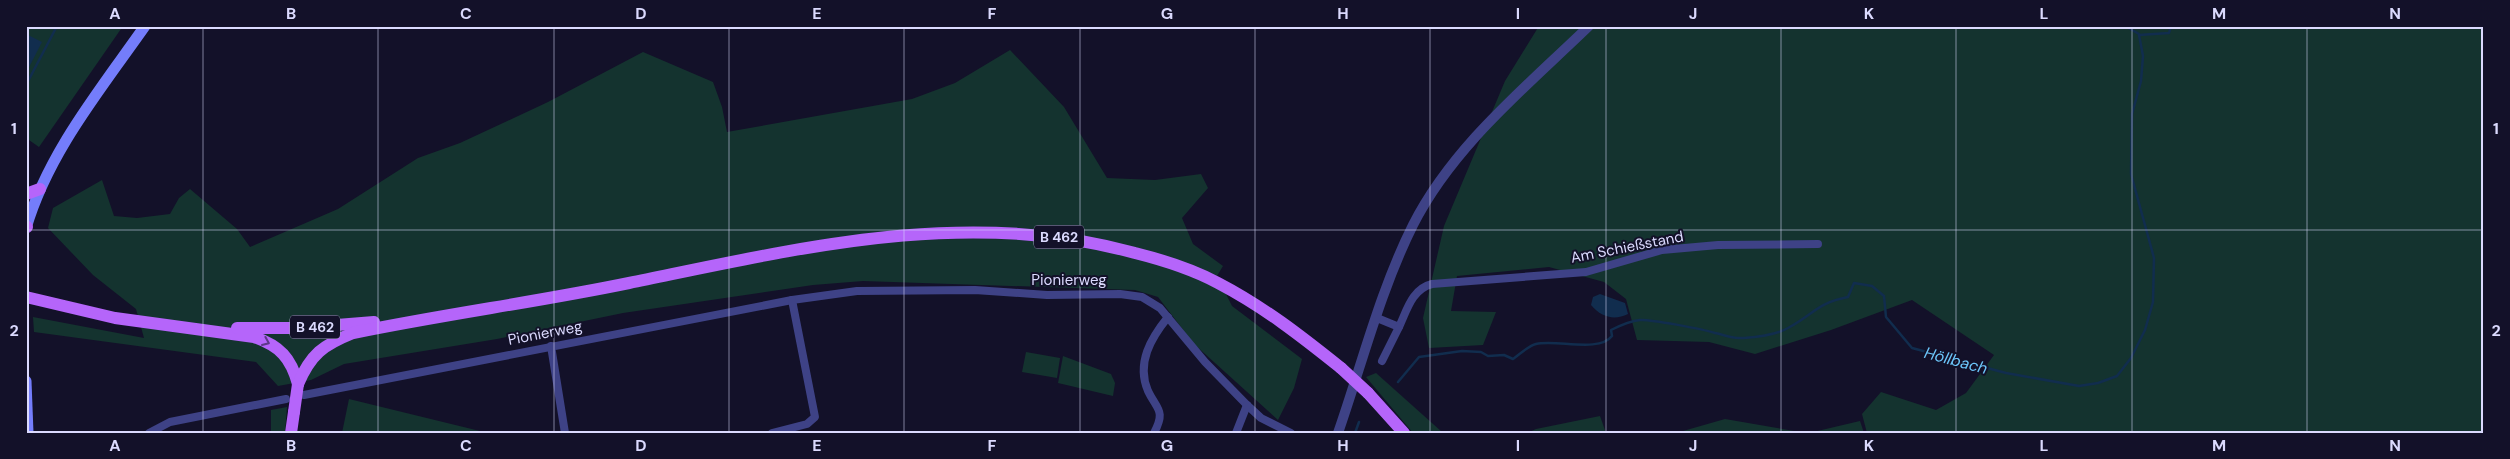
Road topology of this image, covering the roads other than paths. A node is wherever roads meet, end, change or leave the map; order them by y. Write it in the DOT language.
graph roads {
  1 [pos="145,26"];
  2 [pos="1589,26"];
  3 [pos="40,189"];
  4 [pos="26,194"];
  5 [pos="26,227"];
  6 [pos="1818,244"];
  7 [pos="32,299"];
  8 [pos="792,300"];
  9 [pos="1168,317"];
  10 [pos="428,318"];
  11 [pos="1377,318"];
  12 [pos="1399,327"];
  13 [pos="202,329"];
  14 [pos="551,346"];
  15 [pos="1382,361"];
  16 [pos="26,381"];
  17 [pos="301,390"];
  18 [pos="286,399"];
  19 [pos="1247,405"];
  20 [pos="28,433"];
  21 [pos="149,433"];
  22 [pos="291,433"];
  23 [pos="565,433"];
  24 [pos="772,433"];
  25 [pos="1154,433"];
  26 [pos="1236,433"];
  27 [pos="1291,433"];
  28 [pos="1338,433"];
  29 [pos="1404,433"];
  1 -- 3 [label="main road"];
  2 -- 11 [label="street"];
  3 -- 4 [label="main road"];
  3 -- 5 [label="main road"];
  6 -- 12 [label="street, Am Schießstand"];
  7 -- 13 [label="main road, B 462"];
  8 -- 9 [label="street, Pionierweg"];
  8 -- 14 [label="street, Pionierweg"];
  8 -- 24 [label="street"];
  9 -- 19 [label="street, Pionierweg"];
  9 -- 25 [label="street"];
  10 -- 13 [label="main road, B 462"];
  10 -- 17 [label="main road"];
  10 -- 29 [label="main road, B 462, bridge"];
  11 -- 12 [label="street"];
  11 -- 28 [label="street"];
  12 -- 15 [label="street, Am Schießstand"];
  13 -- 17 [label="main road, one-way"];
  14 -- 17 [label="street, Pionierweg"];
  14 -- 23 [label="street"];
  16 -- 20 [label="main road"];
  17 -- 22 [label="main road, bridge"];
  18 -- 21 [label="street"];
  19 -- 26 [label="street"];
  19 -- 27 [label="street, Pionierweg"];
}
